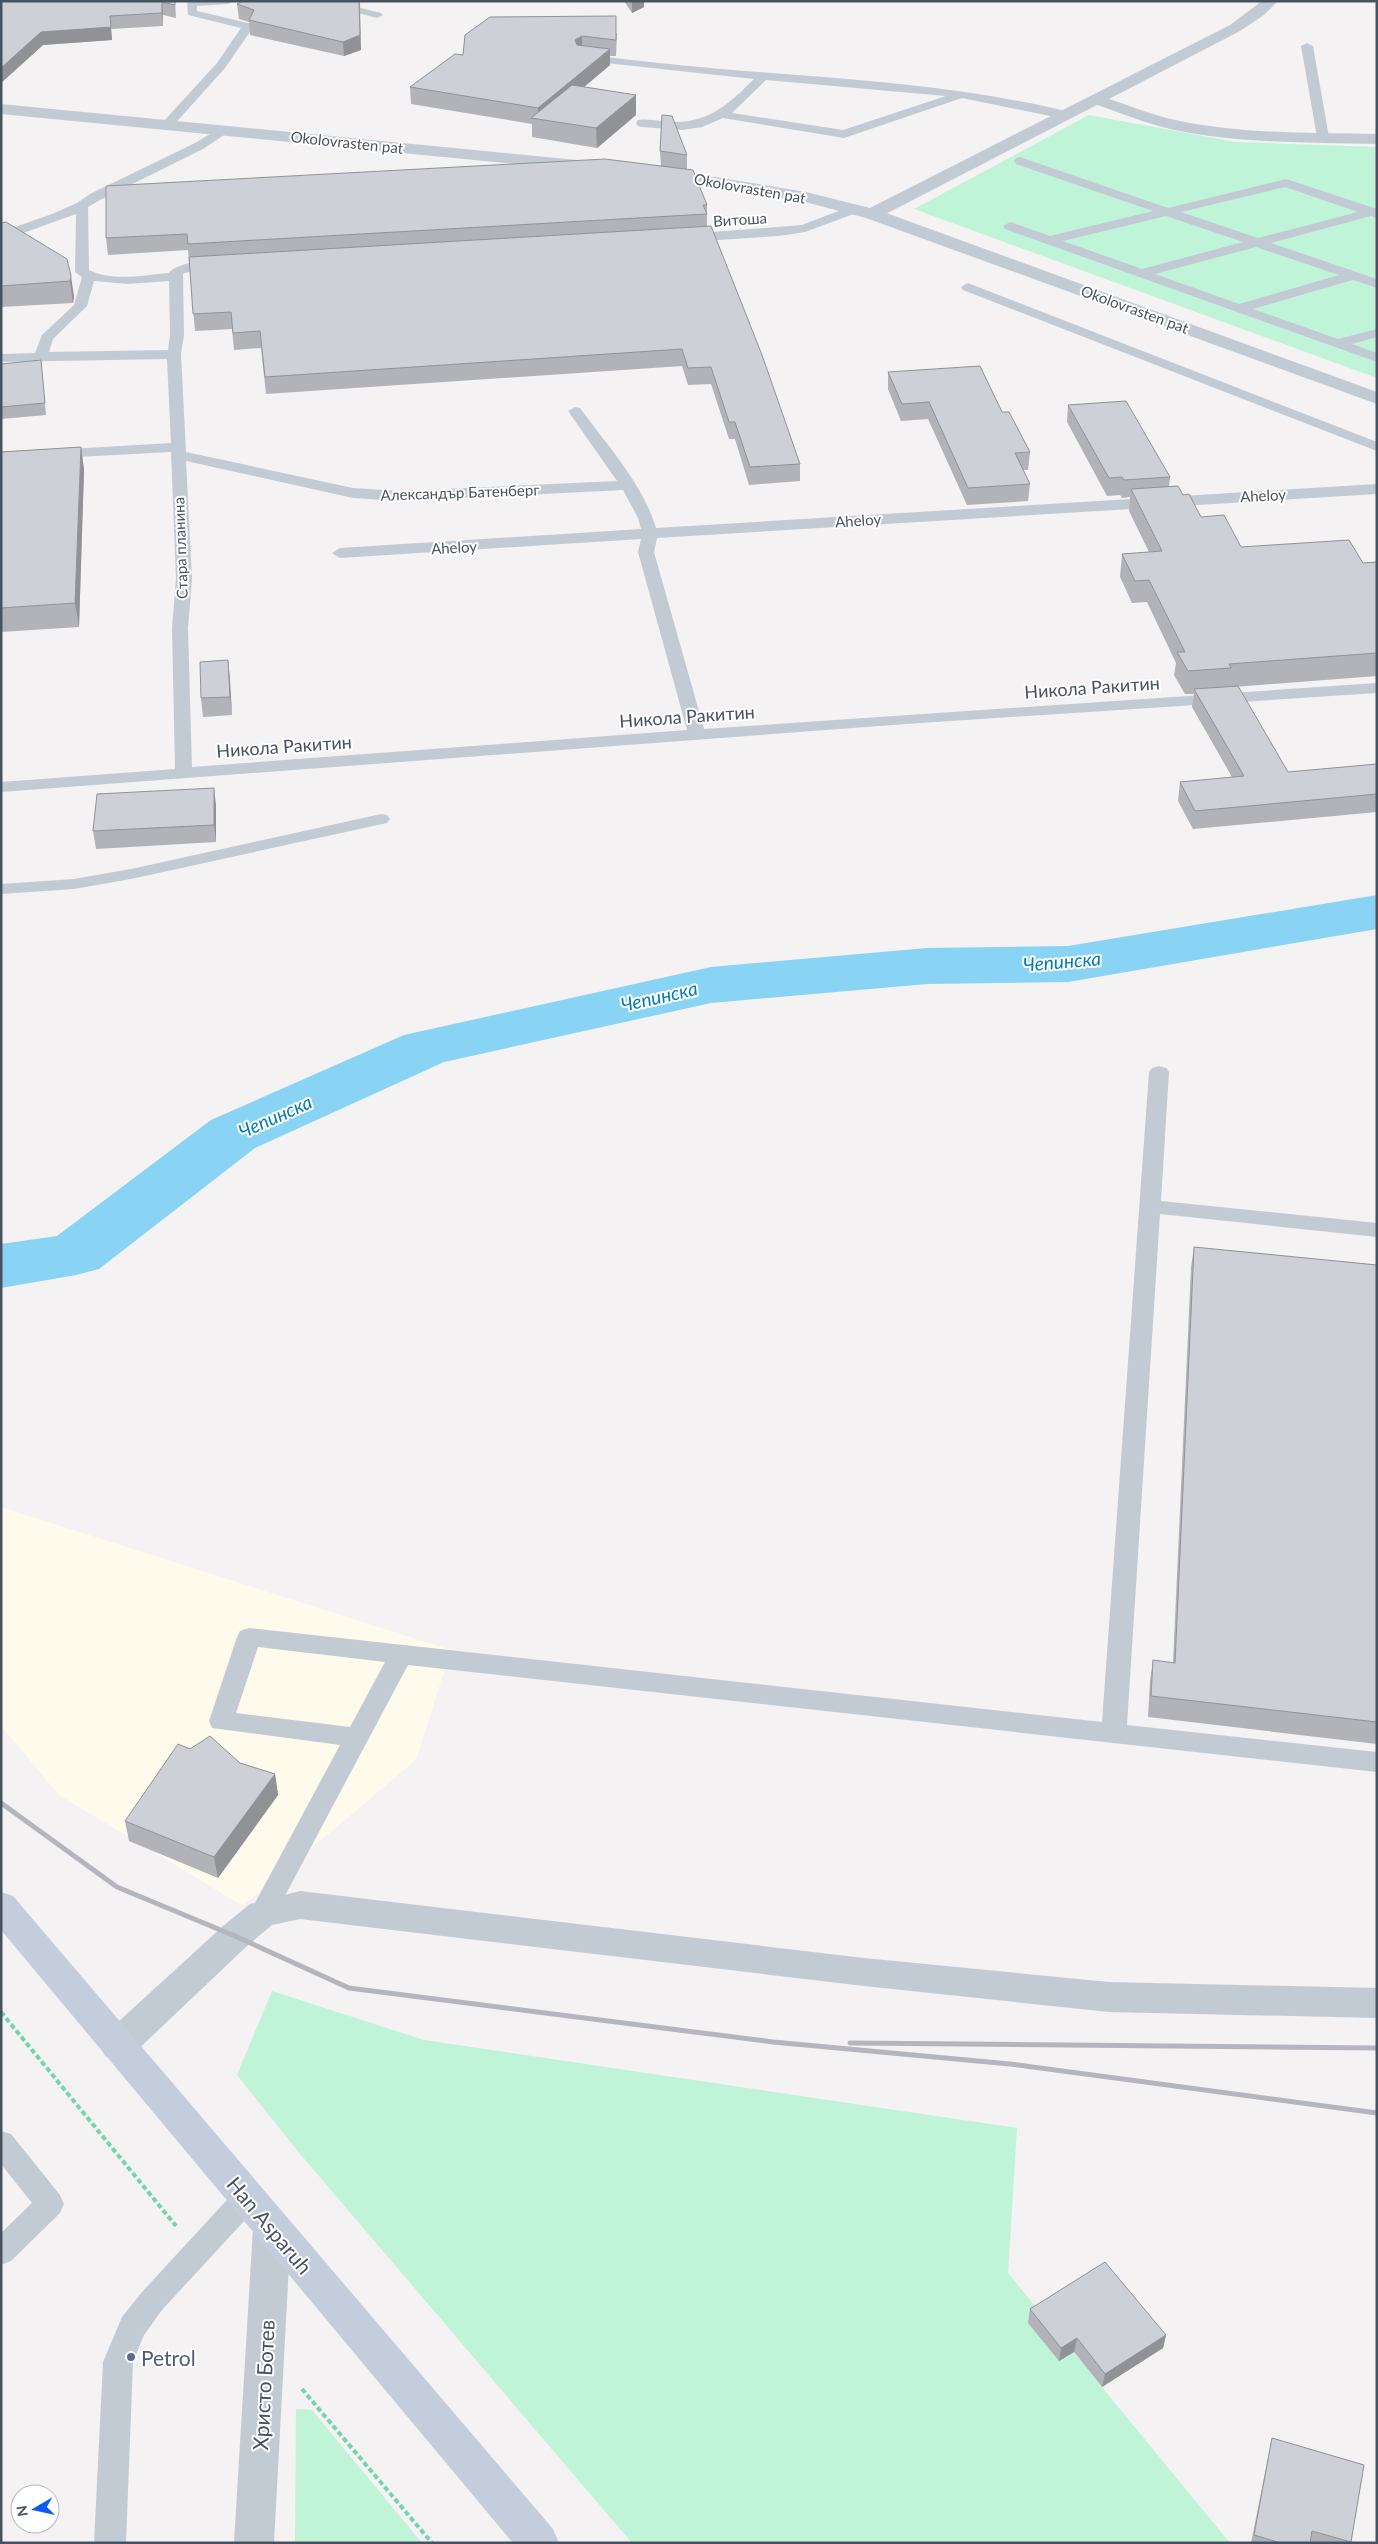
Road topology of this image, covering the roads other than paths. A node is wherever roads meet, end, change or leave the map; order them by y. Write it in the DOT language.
graph roads {
  1 [pos="228,1"];
  2 [pos="317,1"];
  3 [pos="1271,1"];
  4 [pos="378,15"];
  5 [pos="1307,46"];
  6 [pos="582,58"];
  7 [pos="764,75"];
  8 [pos="962,94"];
  9 [pos="1095,99"];
  10 [pos="1,109"];
  11 [pos="724,115"];
  12 [pos="1065,115"];
  13 [pos="642,123"];
  14 [pos="167,125"];
  15 [pos="223,130"];
  16 [pos="1323,137"];
  17 [pos="1377,139"];
  18 [pos="1020,161"];
  19 [pos="606,168"];
  20 [pos="646,172"];
  21 [pos="82,206"];
  22 [pos="854,209"];
  23 [pos="1164,211"];
  24 [pos="1375,213"];
  25 [pos="872,214"];
  26 [pos="1010,226"];
  27 [pos="1,236"];
  28 [pos="673,239"];
  29 [pos="1050,240"];
  30 [pos="1257,243"];
  31 [pos="234,263"];
  32 [pos="1142,273"];
  33 [pos="176,274"];
  34 [pos="1352,276"];
  35 [pos="89,277"];
  36 [pos="1377,284"];
  37 [pos="968,287"];
  38 [pos="1240,308"];
  39 [pos="1377,332"];
  40 [pos="1337,344"];
  41 [pos="174,354"];
  42 [pos="41,356"];
  43 [pos="1,358"];
  44 [pos="1377,358"];
  45 [pos="1377,398"];
  46 [pos="575,411"];
  47 [pos="1377,447"];
  48 [pos="177,451"];
  49 [pos="1,457"];
  50 [pos="626,485"];
  51 [pos="1377,489"];
  52 [pos="648,535"];
  53 [pos="340,553"];
  54 [pos="1377,688"];
  55 [pos="697,735"];
  56 [pos="184,773"];
  57 [pos="1,786"];
  58 [pos="381,819"];
  59 [pos="1,889"];
  60 [pos="1158,1072"];
  61 [pos="1149,1206"];
  62 [pos="1377,1230"];
  63 [pos="401,1655"];
  64 [pos="1114,1733"];
  65 [pos="357,1738"];
  66 [pos="1377,1762"];
  67 [pos="1,1906"];
  68 [pos="262,1914"];
  69 [pos="1377,2003"];
  70 [pos="118,2045"];
  71 [pos="1,2143"];
  72 [pos="247,2198"];
  73 [pos="272,2228"];
  74 [pos="1,2252"];
  75 [pos="110,2543"];
  76 [pos="254,2543"];
  77 [pos="539,2543"];
  1 -- 14 [label="lane"];
  2 -- 4 [label="lane"];
  3 -- 9 [label="street"];
  5 -- 16 [label="lane"];
  6 -- 7 [label="lane"];
  7 -- 8 [label="lane"];
  7 -- 11 [label="lane"];
  8 -- 11 [label="lane"];
  8 -- 12 [label="lane"];
  9 -- 12 [label="street"];
  9 -- 16 [label="street"];
  10 -- 14 [label="street, Okolovrasten pat"];
  11 -- 13 [label="lane"];
  12 -- 25 [label="street"];
  14 -- 15 [label="street, Okolovrasten pat"];
  15 -- 19 [label="street, Okolovrasten pat"];
  15 -- 21 [label="lane"];
  16 -- 17 [label="street"];
  18 -- 23 [label="lane"];
  20 -- 22 [label="street, Okolovrasten pat"];
  21 -- 27 [label="lane"];
  21 -- 35 [label="lane"];
  22 -- 25 [label="street, Okolovrasten pat"];
  22 -- 28 [label="lane, Витоша"];
  23 -- 24 [label="lane"];
  23 -- 29 [label="lane"];
  23 -- 30 [label="lane"];
  24 -- 30 [label="lane"];
  25 -- 45 [label="street, Okolovrasten pat"];
  26 -- 29 [label="lane"];
  29 -- 32 [label="lane"];
  30 -- 32 [label="lane"];
  30 -- 34 [label="lane"];
  31 -- 33 [label="lane"];
  32 -- 38 [label="lane"];
  33 -- 35 [label="lane"];
  33 -- 41 [label="lane, Стара планина"];
  34 -- 36 [label="lane"];
  34 -- 38 [label="lane"];
  35 -- 42 [label="lane"];
  37 -- 47 [label="lane"];
  38 -- 40 [label="lane"];
  39 -- 40 [label="lane"];
  40 -- 44 [label="lane"];
  41 -- 42 [label="lane"];
  41 -- 48 [label="lane, Стара планина"];
  42 -- 43 [label="lane"];
  46 -- 50 [label="lane"];
  48 -- 49 [label="lane, Александър Батенберг"];
  48 -- 50 [label="lane, Александър Батенберг"];
  48 -- 56 [label="lane, Стара планина"];
  50 -- 52 [label="lane"];
  51 -- 52 [label="lane, Aheloy"];
  52 -- 53 [label="lane, Aheloy"];
  52 -- 55 [label="lane"];
  54 -- 55 [label="lane, Никола Ракитин"];
  55 -- 56 [label="lane, Никола Ракитин"];
  56 -- 57 [label="lane, Никола Ракитин"];
  58 -- 59 [label="lane"];
  60 -- 61 [label="lane"];
  61 -- 62 [label="lane"];
  61 -- 64 [label="lane"];
  63 -- 64 [label="lane"];
  63 -- 65 [label="lane"];
  63 -- 65 [label="lane"];
  64 -- 66 [label="lane"];
  65 -- 68 [label="lane"];
  67 -- 70 [label="main road, Han Asparuh"];
  68 -- 69 [label="street"];
  68 -- 70 [label="street"];
  70 -- 72 [label="main road, Han Asparuh"];
  71 -- 74 [label="lane"];
  72 -- 73 [label="main road, Han Asparuh"];
  72 -- 75 [label="lane"];
  73 -- 76 [label="street, Христо Ботев"];
  73 -- 77 [label="main road, Han Asparuh"];
}
